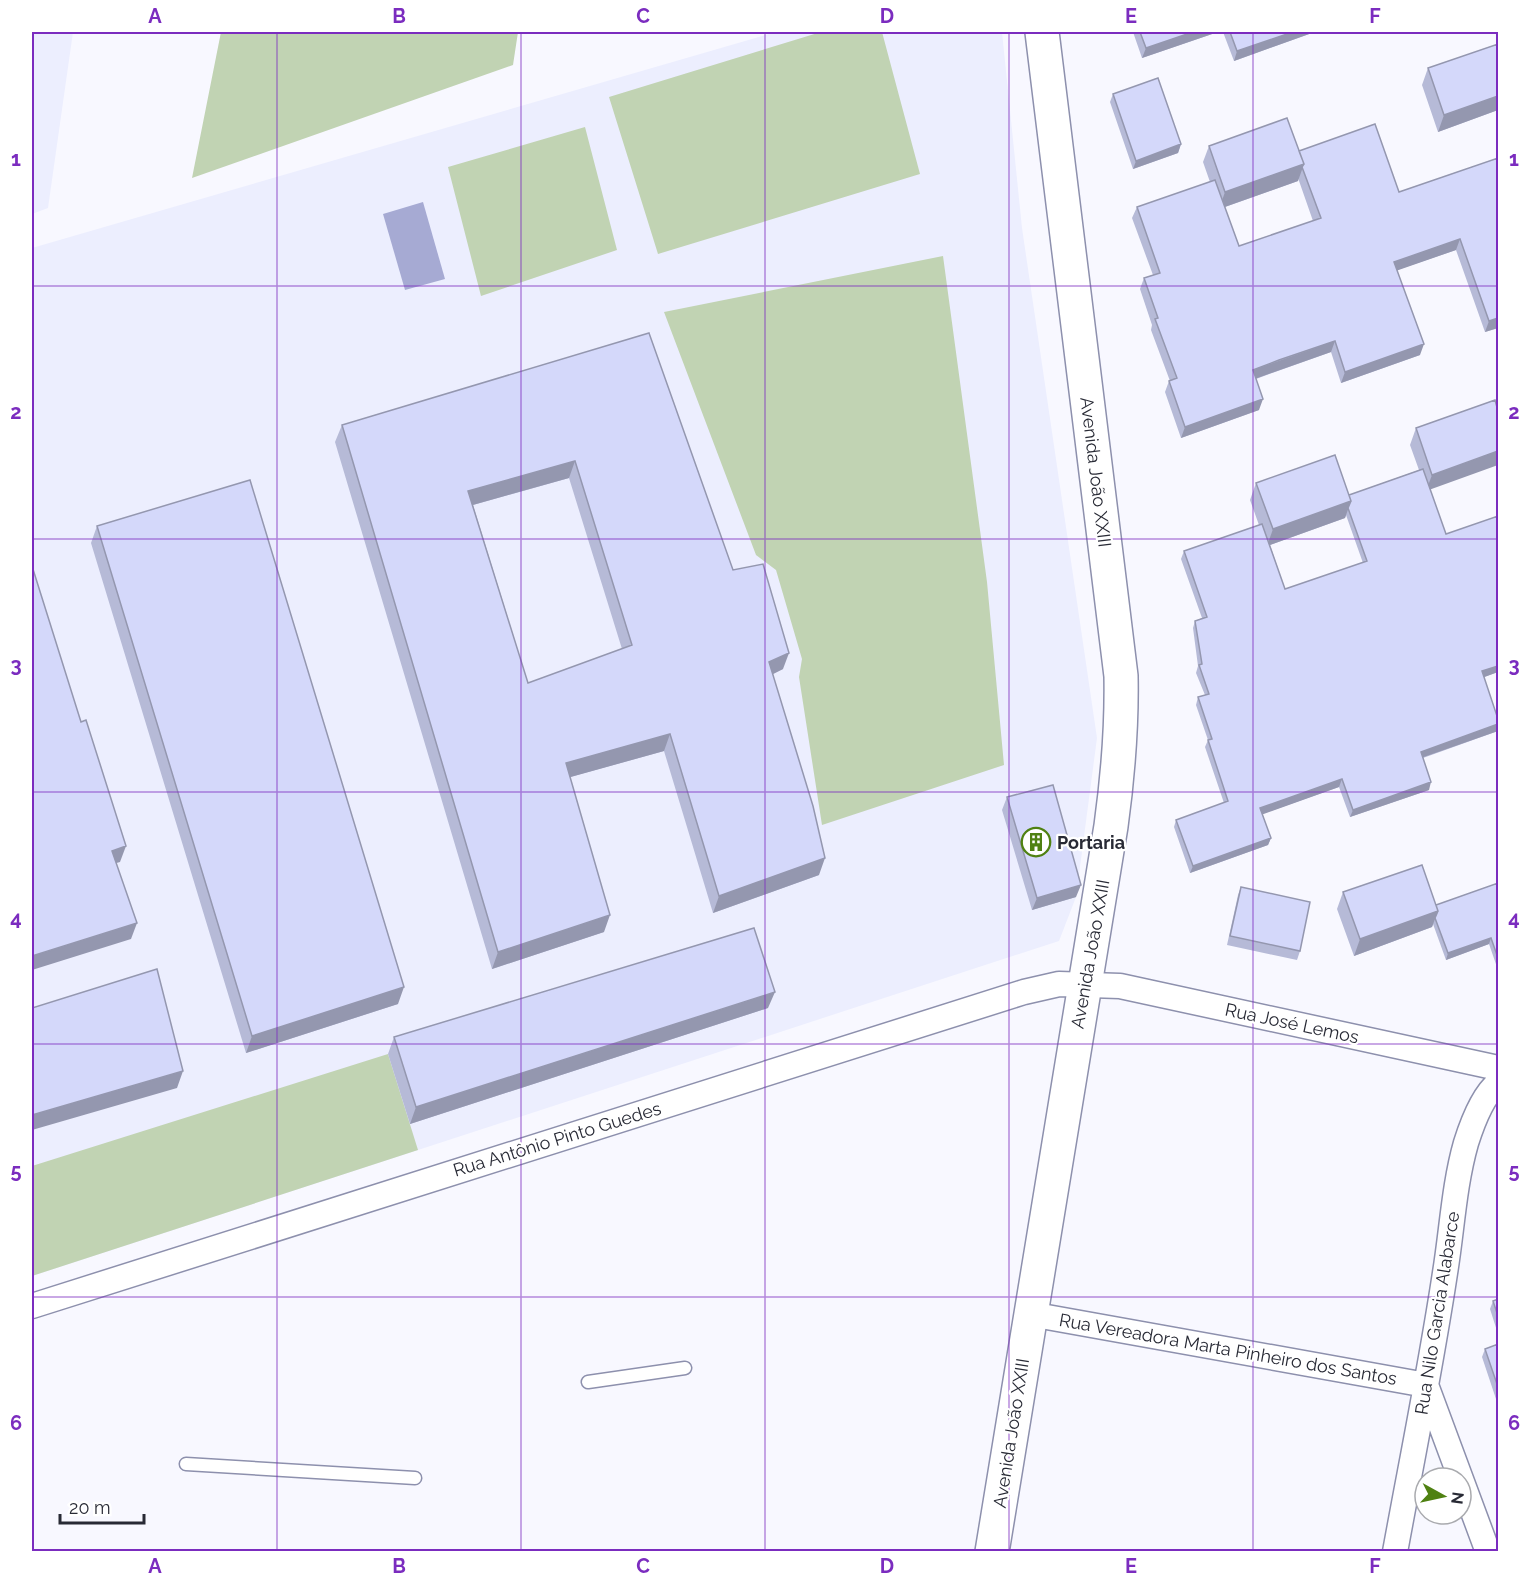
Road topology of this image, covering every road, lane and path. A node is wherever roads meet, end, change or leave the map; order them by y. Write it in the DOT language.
graph roads {
  1 [pos="1042,32"];
  2 [pos="1085,984"];
  3 [pos="1498,1068"];
  4 [pos="1498,1083"];
  5 [pos="32,1306"];
  6 [pos="1030,1314"];
  7 [pos="685,1368"];
  8 [pos="588,1382"];
  9 [pos="1426,1385"];
  10 [pos="186,1464"];
  11 [pos="415,1478"];
  12 [pos="992,1551"];
  13 [pos="1395,1551"];
  14 [pos="1488,1551"];
  1 -- 2 [label="main road, Avenida João XXIII"];
  2 -- 3 [label="street, Rua José Lemos"];
  2 -- 5 [label="street, Rua Antônio Pinto Guedes"];
  2 -- 6 [label="main road, Avenida João XXIII"];
  4 -- 9 [label="street, Rua Nilo Garcia Alabarce"];
  6 -- 9 [label="street, Rua Vereadora Marta Pinheiro dos Santos"];
  6 -- 12 [label="main road, Avenida João XXIII"];
  7 -- 8 [label="lane"];
  9 -- 13 [label="street, Rua Nilo Garcia Alabarce"];
  9 -- 14 [label="street"];
  10 -- 11 [label="lane"];
}
